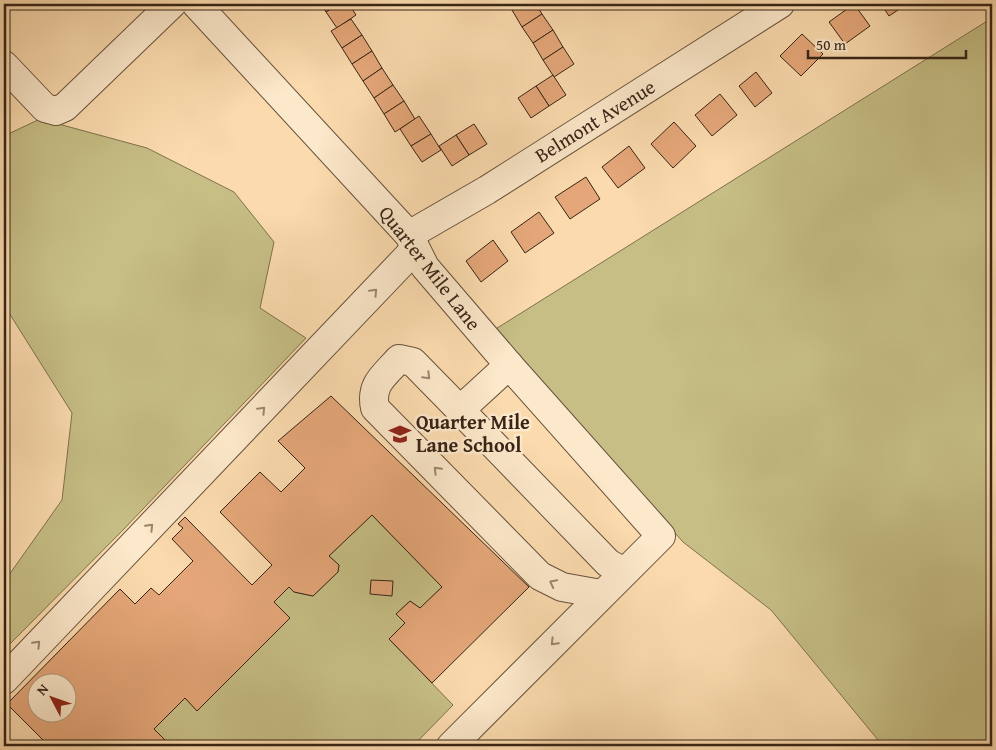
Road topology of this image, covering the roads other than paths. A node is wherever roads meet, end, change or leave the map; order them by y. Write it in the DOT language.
graph roads {
  1 [pos="172,4"];
  2 [pos="196,4"];
  3 [pos="780,4"];
  4 [pos="4,65"];
  5 [pos="412,242"];
  6 [pos="509,365"];
  7 [pos="460,410"];
  8 [pos="624,572"];
  9 [pos="600,594"];
  10 [pos="4,680"];
  11 [pos="452,746"];
  1 -- 4 [label="street"];
  2 -- 5 [label="street, Quarter Mile Lane"];
  3 -- 5 [label="street, Belmont Avenue"];
  5 -- 6 [label="street, Quarter Mile Lane"];
  10 -- 5 [label="street, Belmont Avenue, one-way"];
  6 -- 7 [label="street"];
  6 -- 8 [label="street, Quarter Mile Lane"];
  7 -- 8 [label="street"];
  9 -- 7 [label="street, one-way"];
  8 -- 9 [label="street"];
  9 -- 11 [label="street, one-way"];
}
